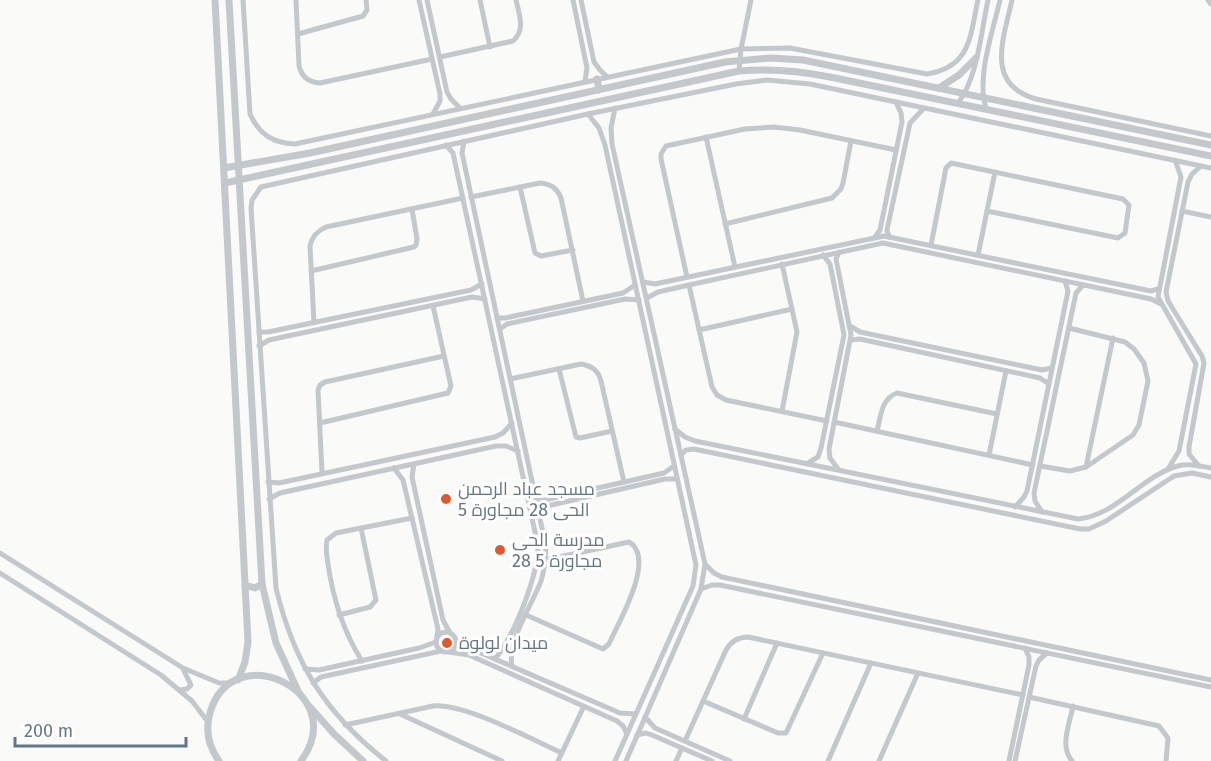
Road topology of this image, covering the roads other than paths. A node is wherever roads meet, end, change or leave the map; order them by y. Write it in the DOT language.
graph roads {
  1 [pos="215,0"];
  2 [pos="229,0"];
  3 [pos="243,0"];
  4 [pos="296,0"];
  5 [pos="366,0"];
  6 [pos="419,0"];
  7 [pos="427,0"];
  8 [pos="480,0"];
  9 [pos="516,0"];
  10 [pos="573,0"];
  11 [pos="581,0"];
  12 [pos="751,0"];
  13 [pos="978,0"];
  14 [pos="988,0"];
  15 [pos="1000,0"];
  16 [pos="1012,0"];
  17 [pos="1208,0"];
  18 [pos="1211,4"];
  19 [pos="975,14"];
  20 [pos="985,15"];
  21 [pos="996,17"];
  22 [pos="1008,20"];
  23 [pos="298,34"];
  24 [pos="490,47"];
  25 [pos="741,49"];
  26 [pos="440,57"];
  27 [pos="976,57"];
  28 [pos="432,59"];
  29 [pos="740,60"];
  30 [pos="739,71"];
  31 [pos="972,74"];
  32 [pos="984,75"];
  33 [pos="607,76"];
  34 [pos="597,79"];
  35 [pos="585,81"];
  36 [pos="938,88"];
  37 [pos="599,90"];
  38 [pos="965,93"];
  39 [pos="983,97"];
  40 [pos="896,102"];
  41 [pos="958,103"];
  42 [pos="460,108"];
  43 [pos="615,108"];
  44 [pos="924,108"];
  45 [pos="986,108"];
  46 [pos="433,114"];
  47 [pos="588,114"];
  48 [pos="706,137"];
  49 [pos="464,141"];
  50 [pos="851,141"];
  51 [pos="1211,141"];
  52 [pos="446,145"];
  53 [pos="896,150"];
  54 [pos="310,153"];
  55 [pos="1209,156"];
  56 [pos="1176,160"];
  57 [pos="313,164"];
  58 [pos="238,166"];
  59 [pos="1202,166"];
  60 [pos="224,168"];
  61 [pos="1211,168"];
  62 [pos="994,172"];
  63 [pos="239,180"];
  64 [pos="225,183"];
  65 [pos="520,187"];
  66 [pos="471,197"];
  67 [pos="463,198"];
  68 [pos="412,209"];
  69 [pos="987,211"];
  70 [pos="1182,211"];
  71 [pos="1211,217"];
  72 [pos="725,224"];
  73 [pos="875,237"];
  74 [pos="889,237"];
  75 [pos="931,245"];
  76 [pos="573,250"];
  77 [pos="955,250"];
  78 [pos="839,252"];
  79 [pos="823,255"];
  80 [pos="978,255"];
  81 [pos="954,258"];
  82 [pos="782,264"];
  83 [pos="735,267"];
  84 [pos="311,271"];
  85 [pos="687,278"];
  86 [pos="1065,281"];
  87 [pos="643,282"];
  88 [pos="660,283"];
  89 [pos="482,284"];
  90 [pos="635,285"];
  91 [pos="689,285"];
  92 [pos="1083,285"];
  93 [pos="1158,289"];
  94 [pos="662,291"];
  95 [pos="646,298"];
  96 [pos="485,299"];
  97 [pos="639,300"];
  98 [pos="583,301"];
  99 [pos="1161,304"];
  100 [pos="433,306"];
  101 [pos="792,309"];
  102 [pos="497,318"];
  103 [pos="314,323"];
  104 [pos="850,326"];
  105 [pos="500,328"];
  106 [pos="1069,328"];
  107 [pos="699,330"];
  108 [pos="259,332"];
  109 [pos="1113,338"];
  110 [pos="851,340"];
  111 [pos="260,346"];
  112 [pos="657,347"];
  113 [pos="649,349"];
  114 [pos="444,356"];
  115 [pos="1202,356"];
  116 [pos="1211,360"];
  117 [pos="1052,368"];
  118 [pos="1211,368"];
  119 [pos="559,369"];
  120 [pos="1006,370"];
  121 [pos="1204,370"];
  122 [pos="510,379"];
  123 [pos="1049,384"];
  124 [pos="782,411"];
  125 [pos="997,414"];
  126 [pos="827,421"];
  127 [pos="834,422"];
  128 [pos="320,423"];
  129 [pos="512,423"];
  130 [pos="675,429"];
  131 [pos="612,431"];
  132 [pos="877,431"];
  133 [pos="518,451"];
  134 [pos="681,455"];
  135 [pos="989,455"];
  136 [pos="414,464"];
  137 [pos="807,464"];
  138 [pos="1033,465"];
  139 [pos="675,466"];
  140 [pos="1040,466"];
  141 [pos="1200,466"];
  142 [pos="1086,467"];
  143 [pos="394,468"];
  144 [pos="1211,468"];
  145 [pos="839,470"];
  146 [pos="1168,470"];
  147 [pos="322,473"];
  148 [pos="1211,477"];
  149 [pos="677,480"];
  150 [pos="268,482"];
  151 [pos="624,482"];
  152 [pos="1132,492"];
  153 [pos="269,499"];
  154 [pos="537,500"];
  155 [pos="1137,500"];
  156 [pos="1015,507"];
  157 [pos="539,510"];
  158 [pos="1042,512"];
  159 [pos="412,518"];
  160 [pos="362,528"];
  161 [pos="0,553"];
  162 [pos="545,560"];
  163 [pos="705,564"];
  164 [pos="0,573"];
  165 [pos="262,584"];
  166 [pos="246,585"];
  167 [pos="701,589"];
  168 [pos="339,615"];
  169 [pos="526,615"];
  170 [pos="905,615"];
  171 [pos="903,623"];
  172 [pos="674,628"];
  173 [pos="683,632"];
  174 [pos="450,633"];
  175 [pos="436,639"];
  176 [pos="455,640"];
  177 [pos="777,643"];
  178 [pos="1024,648"];
  179 [pos="441,651"];
  180 [pos="449,652"];
  181 [pos="823,653"];
  182 [pos="1047,653"];
  183 [pos="495,659"];
  184 [pos="362,661"];
  185 [pos="1129,662"];
  186 [pos="871,663"];
  187 [pos="1029,665"];
  188 [pos="512,666"];
  189 [pos="1036,666"];
  190 [pos="183,668"];
  191 [pos="305,669"];
  192 [pos="1127,669"];
  193 [pos="918,673"];
  194 [pos="1211,680"];
  195 [pos="235,681"];
  196 [pos="313,683"];
  197 [pos="1211,687"];
  198 [pos="180,690"];
  199 [pos="298,691"];
  200 [pos="1023,695"];
  201 [pos="1029,696"];
  202 [pos="703,701"];
  203 [pos="307,703"];
  204 [pos="584,706"];
  205 [pos="1073,706"];
  206 [pos="399,713"];
  207 [pos="635,714"];
  208 [pos="645,717"];
  209 [pos="744,719"];
  210 [pos="208,722"];
  211 [pos="345,725"];
  212 [pos="655,728"];
  213 [pos="627,734"];
  214 [pos="637,735"];
  215 [pos="652,735"];
  216 [pos="685,741"];
  217 [pos="682,748"];
  218 [pos="562,753"];
  219 [pos="1012,760"];
  220 [pos="219,761"];
  221 [pos="301,761"];
  222 [pos="363,761"];
  223 [pos="386,761"];
  224 [pos="502,761"];
  225 [pos="558,761"];
  226 [pos="615,761"];
  227 [pos="626,761"];
  228 [pos="676,761"];
  229 [pos="711,761"];
  230 [pos="730,761"];
  231 [pos="828,761"];
  232 [pos="879,761"];
  233 [pos="1072,761"];
  234 [pos="1166,761"];
  1 -- 60 [label="street"];
  2 -- 58 [label="street"];
  3 -- 46 [label="street"];
  4 -- 23 [label="street"];
  5 -- 23 [label="street"];
  6 -- 28 [label="street"];
  7 -- 26 [label="street"];
  8 -- 24 [label="street"];
  9 -- 24 [label="street"];
  10 -- 35 [label="street"];
  11 -- 33 [label="street"];
  12 -- 25 [label="street"];
  13 -- 19 [label="street"];
  14 -- 20 [label="street"];
  15 -- 21 [label="street"];
  16 -- 22 [label="street"];
  17 -- 18 [label="street"];
  19 -- 20 [label="street"];
  19 -- 25 [label="street"];
  20 -- 27 [label="street"];
  21 -- 22 [label="street"];
  21 -- 32 [label="street"];
  22 -- 51 [label="street"];
  23 -- 28 [label="street"];
  24 -- 26 [label="street"];
  25 -- 29 [label="street"];
  25 -- 33 [label="street"];
  26 -- 42 [label="street"];
  27 -- 31 [label="street"];
  27 -- 36 [label="street"];
  28 -- 46 [label="street"];
  29 -- 30 [label="street"];
  29 -- 36 [label="street"];
  29 -- 37 [label="street"];
  30 -- 41 [label="street"];
  30 -- 57 [label="street"];
  31 -- 32 [label="street"];
  31 -- 38 [label="street"];
  32 -- 39 [label="street"];
  33 -- 34 [label="street"];
  34 -- 35 [label="street"];
  34 -- 37 [label="street"];
  35 -- 42 [label="street"];
  36 -- 38 [label="street"];
  37 -- 54 [label="street"];
  38 -- 39 [label="street"];
  38 -- 41 [label="street"];
  39 -- 45 [label="street"];
  39 -- 51 [label="street"];
  40 -- 43 [label="street"];
  40 -- 44 [label="street"];
  40 -- 53 [label="street"];
  41 -- 45 [label="street"];
  42 -- 46 [label="street"];
  43 -- 47 [label="street"];
  43 -- 87 [label="street"];
  44 -- 56 [label="street"];
  44 -- 74 [label="street"];
  45 -- 55 [label="street"];
  47 -- 49 [label="street"];
  47 -- 90 [label="street"];
  48 -- 50 [label="street"];
  48 -- 72 [label="street"];
  48 -- 85 [label="street"];
  49 -- 52 [label="street"];
  49 -- 66 [label="street"];
  50 -- 53 [label="street"];
  50 -- 72 [label="street"];
  51 -- 55 [label="street"];
  52 -- 67 [label="street"];
  52 -- 108 [label="street"];
  53 -- 73 [label="street"];
  54 -- 57 [label="street"];
  54 -- 58 [label="street"];
  56 -- 59 [label="street"];
  56 -- 93 [label="street"];
  57 -- 63 [label="street"];
  58 -- 60 [label="street"];
  58 -- 63 [label="street"];
  59 -- 61 [label="street"];
  59 -- 70 [label="street"];
  60 -- 64 [label="street"];
  62 -- 69 [label="street"];
  62 -- 69 [label="street"];
  62 -- 75 [label="street"];
  63 -- 64 [label="street"];
  63 -- 165 [label="street"];
  64 -- 166 [label="street"];
  65 -- 66 [label="street"];
  65 -- 76 [label="street"];
  65 -- 76 [label="street"];
  66 -- 102 [label="street"];
  67 -- 68 [label="street"];
  67 -- 89 [label="street"];
  68 -- 84 [label="street"];
  68 -- 84 [label="street"];
  69 -- 80 [label="street"];
  70 -- 71 [label="street"];
  70 -- 115 [label="street"];
  72 -- 83 [label="street"];
  73 -- 74 [label="street"];
  73 -- 83 [label="street"];
  74 -- 75 [label="street"];
  75 -- 77 [label="street"];
  76 -- 98 [label="street"];
  77 -- 80 [label="street"];
  77 -- 81 [label="street"];
  78 -- 79 [label="street"];
  78 -- 81 [label="street"];
  78 -- 104 [label="street"];
  79 -- 82 [label="street"];
  79 -- 126 [label="street"];
  80 -- 93 [label="street"];
  81 -- 86 [label="street"];
  82 -- 91 [label="street"];
  82 -- 101 [label="street"];
  83 -- 85 [label="street"];
  84 -- 103 [label="street"];
  85 -- 88 [label="street"];
  86 -- 92 [label="street"];
  86 -- 117 [label="street"];
  87 -- 88 [label="street"];
  87 -- 95 [label="street"];
  88 -- 94 [label="street"];
  89 -- 96 [label="street"];
  89 -- 103 [label="street"];
  90 -- 97 [label="street"];
  90 -- 98 [label="street"];
  91 -- 94 [label="street"];
  91 -- 107 [label="street"];
  92 -- 99 [label="street"];
  92 -- 106 [label="street"];
  93 -- 99 [label="street"];
  94 -- 95 [label="street"];
  95 -- 112 [label="street"];
  96 -- 100 [label="street"];
  96 -- 129 [label="street"];
  97 -- 105 [label="street"];
  97 -- 113 [label="street"];
  98 -- 102 [label="street"];
  99 -- 146 [label="street"];
  100 -- 111 [label="street"];
  100 -- 114 [label="street"];
  101 -- 107 [label="street"];
  101 -- 124 [label="street"];
  102 -- 105 [label="street"];
  103 -- 108 [label="street"];
  104 -- 110 [label="street"];
  104 -- 117 [label="street"];
  105 -- 122 [label="street"];
  106 -- 109 [label="street"];
  106 -- 140 [label="street"];
  107 -- 124 [label="street"];
  108 -- 111 [label="street"];
  109 -- 142 [label="street"];
  109 -- 142 [label="street"];
  110 -- 120 [label="street"];
  110 -- 127 [label="street"];
  111 -- 150 [label="street"];
  112 -- 113 [label="street"];
  112 -- 130 [label="street"];
  113 -- 139 [label="street"];
  114 -- 128 [label="street"];
  114 -- 128 [label="street"];
  115 -- 116 [label="street"];
  115 -- 121 [label="street"];
  117 -- 123 [label="street"];
  118 -- 121 [label="street"];
  119 -- 122 [label="street"];
  119 -- 131 [label="street"];
  119 -- 131 [label="street"];
  120 -- 123 [label="street"];
  120 -- 125 [label="street"];
  121 -- 141 [label="street"];
  122 -- 154 [label="street"];
  123 -- 138 [label="street"];
  124 -- 126 [label="street"];
  125 -- 132 [label="street"];
  125 -- 135 [label="street"];
  126 -- 137 [label="street"];
  127 -- 132 [label="street"];
  127 -- 145 [label="street"];
  128 -- 147 [label="street"];
  129 -- 133 [label="street"];
  129 -- 147 [label="street"];
  130 -- 134 [label="street"];
  130 -- 137 [label="street"];
  131 -- 151 [label="street"];
  132 -- 135 [label="street"];
  133 -- 136 [label="street"];
  133 -- 183 [label="street"];
  134 -- 155 [label="street"];
  134 -- 163 [label="street"];
  135 -- 138 [label="street"];
  136 -- 143 [label="street"];
  136 -- 174 [label="street"];
  137 -- 145 [label="street"];
  138 -- 156 [label="street"];
  139 -- 149 [label="street"];
  139 -- 151 [label="street"];
  140 -- 142 [label="street"];
  140 -- 158 [label="street"];
  141 -- 144 [label="street"];
  141 -- 146 [label="street"];
  143 -- 153 [label="street"];
  143 -- 159 [label="street"];
  145 -- 156 [label="street"];
  146 -- 152 [label="street"];
  147 -- 150 [label="street"];
  148 -- 155 [label="street"];
  149 -- 157 [label="street"];
  149 -- 172 [label="street"];
  150 -- 153 [label="street"];
  151 -- 154 [label="street"];
  152 -- 155 [label="street"];
  152 -- 158 [label="street"];
  153 -- 191 [label="street"];
  154 -- 157 [label="street"];
  156 -- 158 [label="street"];
  157 -- 162 [label="street"];
  159 -- 160 [label="street"];
  159 -- 175 [label="street"];
  160 -- 168 [label="street"];
  160 -- 168 [label="street"];
  161 -- 190 [label="street"];
  162 -- 169 [label="street"];
  162 -- 169 [label="street"];
  163 -- 167 [label="street"];
  163 -- 170 [label="street"];
  164 -- 198 [label="street"];
  165 -- 166 [label="street"];
  165 -- 199 [label="street"];
  166 -- 195 [label="street"];
  167 -- 171 [label="street"];
  167 -- 173 [label="street"];
  168 -- 184 [label="street"];
  169 -- 188 [label="street"];
  170 -- 171 [label="street"];
  170 -- 185 [label="street"];
  171 -- 178 [label="street"];
  172 -- 173 [label="street"];
  172 -- 207 [label="street"];
  173 -- 208 [label="street"];
  174 -- 175 [label="street"];
  174 -- 176 [label="street"];
  175 -- 179 [label="street"];
  175 -- 184 [label="street"];
  176 -- 180 [label="street"];
  176 -- 183 [label="street"];
  177 -- 181 [label="street"];
  177 -- 202 [label="street"];
  177 -- 209 [label="street"];
  178 -- 182 [label="street"];
  178 -- 187 [label="street"];
  179 -- 180 [label="street"];
  179 -- 196 [label="street"];
  180 -- 204 [label="street"];
  181 -- 186 [label="street"];
  181 -- 209 [label="street"];
  182 -- 189 [label="street"];
  182 -- 192 [label="street"];
  183 -- 188 [label="street"];
  184 -- 191 [label="street"];
  185 -- 192 [label="street"];
  185 -- 194 [label="street"];
  186 -- 193 [label="street"];
  186 -- 231 [label="street"];
  187 -- 189 [label="street"];
  187 -- 200 [label="street"];
  188 -- 207 [label="street"];
  189 -- 201 [label="street"];
  190 -- 195 [label="street"];
  190 -- 198 [label="street"];
  191 -- 196 [label="street"];
  192 -- 197 [label="street"];
  193 -- 200 [label="street"];
  193 -- 232 [label="street"];
  195 -- 199 [label="street"];
  195 -- 210 [label="street"];
  196 -- 211 [label="street"];
  198 -- 210 [label="street"];
  199 -- 203 [label="street"];
  200 -- 219 [label="street"];
  201 -- 205 [label="street"];
  201 -- 219 [label="street"];
  202 -- 209 [label="street"];
  202 -- 216 [label="street"];
  203 -- 221 [label="street"];
  203 -- 222 [label="street"];
  204 -- 213 [label="street"];
  204 -- 218 [label="street"];
  205 -- 233 [label="street"];
  205 -- 234 [label="street"];
  206 -- 211 [label="street"];
  206 -- 218 [label="street"];
  206 -- 224 [label="street"];
  207 -- 213 [label="street"];
  208 -- 212 [label="street"];
  208 -- 214 [label="street"];
  210 -- 220 [label="street"];
  211 -- 223 [label="street"];
  212 -- 215 [label="street"];
  212 -- 216 [label="street"];
  213 -- 226 [label="street"];
  214 -- 215 [label="street"];
  214 -- 227 [label="street"];
  215 -- 217 [label="street"];
  216 -- 230 [label="street"];
  217 -- 228 [label="street"];
  217 -- 229 [label="street"];
  218 -- 225 [label="street"];
}
